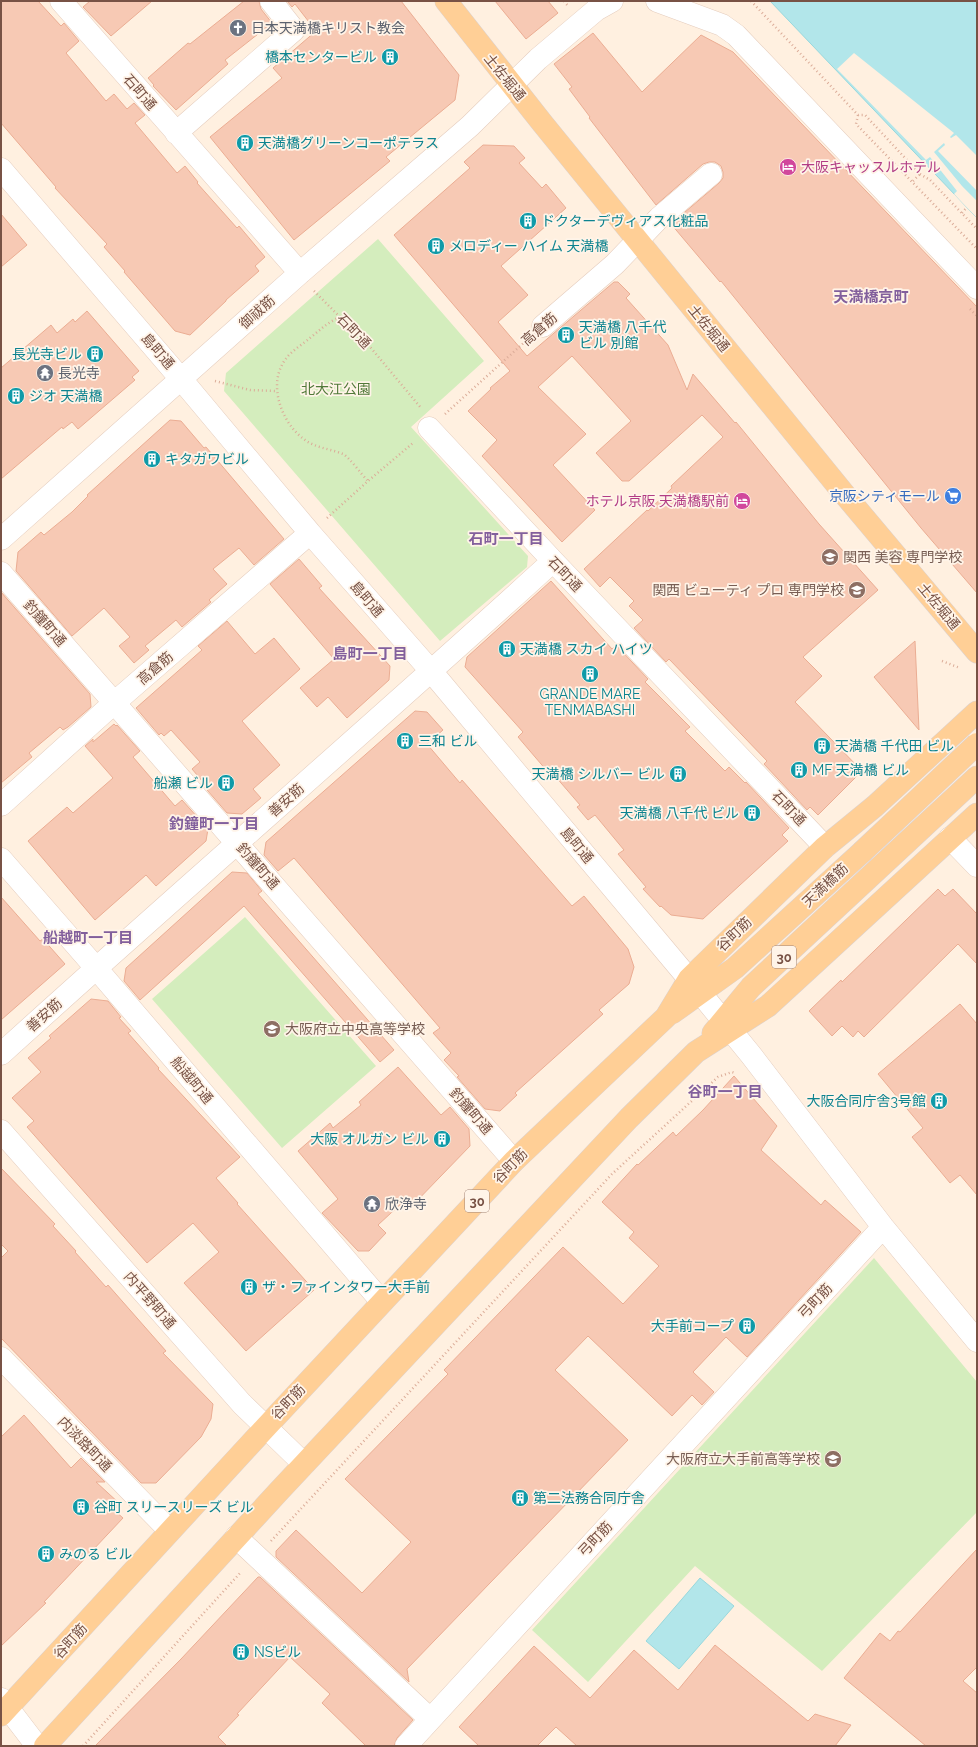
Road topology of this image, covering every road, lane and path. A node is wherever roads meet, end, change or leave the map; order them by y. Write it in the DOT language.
graph roads {
  1 [pos="61,1"];
  2 [pos="271,1"];
  3 [pos="446,1"];
  4 [pos="612,1"];
  5 [pos="657,1"];
  6 [pos="751,1"];
  7 [pos="512,85"];
  8 [pos="858,115"];
  9 [pos="176,133"];
  10 [pos="1,169"];
  11 [pos="711,174"];
  12 [pos="920,174"];
  13 [pos="913,181"];
  14 [pos="967,208"];
  15 [pos="962,213"];
  16 [pos="977,229"];
  17 [pos="638,240"];
  18 [pos="977,249"];
  19 [pos="300,273"];
  20 [pos="977,288"];
  21 [pos="316,293"];
  22 [pos="340,317"];
  23 [pos="543,326"];
  24 [pos="182,379"];
  25 [pos="215,381"];
  26 [pos="276,390"];
  27 [pos="435,423"];
  28 [pos="368,481"];
  29 [pos="326,519"];
  30 [pos="310,533"];
  31 [pos="1,539"];
  32 [pos="553,561"];
  33 [pos="1,573"];
  34 [pos="977,652"];
  35 [pos="430,672"];
  36 [pos="114,703"];
  37 [pos="977,712"];
  38 [pos="977,744"];
  39 [pos="977,777"];
  40 [pos="1,805"];
  41 [pos="977,814"];
  42 [pos="950,838"];
  43 [pos="238,843"];
  44 [pos="825,847"];
  45 [pos="1,860"];
  46 [pos="977,866"];
  47 [pos="96,968"];
  48 [pos="695,986"];
  49 [pos="666,1017"];
  50 [pos="727,1026"];
  51 [pos="1,1054"];
  52 [pos="738,1073"];
  53 [pos="1,1131"];
  54 [pos="514,1161"];
  55 [pos="883,1227"];
  56 [pos="382,1302"];
  57 [pos="977,1341"];
  58 [pos="1,1358"];
  59 [pos="266,1426"];
  60 [pos="304,1464"];
  61 [pos="170,1531"];
  62 [pos="236,1537"];
  63 [pos="257,1556"];
  64 [pos="3,1707"];
  65 [pos="430,1719"];
  66 [pos="36,1746"];
  67 [pos="45,1746"];
  68 [pos="83,1746"];
  69 [pos="406,1746"];
  1 -- 9 [label="street, 石町通"];
  2 -- 9 [label="street"];
  3 -- 7 [label="main road, 土佐堀通"];
  4 -- 7 [label="street, 御祓筋"];
  5 -- 20 [label="street"];
  6 -- 8 [label="path"];
  7 -- 17 [label="main road, 土佐堀通"];
  7 -- 19 [label="street, 御祓筋"];
  8 -- 12 [label="path"];
  8 -- 13 [label="path"];
  9 -- 19 [label="street, 石町通"];
  10 -- 24 [label="street, 島町通"];
  11 -- 17 [label="street, 高倉筋"];
  12 -- 13 [label="path"];
  12 -- 15 [label="path"];
  13 -- 18 [label="path"];
  14 -- 15 [label="path"];
  15 -- 16 [label="path"];
  17 -- 23 [label="street, 高倉筋"];
  17 -- 34 [label="main road, 土佐堀通"];
  19 -- 24 [label="street, 御祓筋"];
  21 -- 22 [label="path, 石町通"];
  22 -- 26 [label="path"];
  22 -- 27 [label="path, 石町通"];
  23 -- 27 [label="path, 高倉筋"];
  24 -- 30 [label="street, 島町通"];
  24 -- 31 [label="street, 御祓筋"];
  25 -- 26 [label="path"];
  26 -- 28 [label="path"];
  27 -- 28 [label="path, 高倉筋"];
  27 -- 32 [label="street, 石町通"];
  28 -- 29 [label="path, 高倉筋"];
  30 -- 35 [label="street, 島町通"];
  30 -- 36 [label="street, 高倉筋"];
  32 -- 35 [label="street, 善安筋"];
  32 -- 44 [label="street, 石町通"];
  33 -- 36 [label="street, 釣鐘町通"];
  35 -- 43 [label="street, 善安筋"];
  35 -- 48 [label="street, 島町通"];
  36 -- 40 [label="street, 高倉筋"];
  36 -- 43 [label="street, 釣鐘町通"];
  37 -- 44 [label="main road, 谷町筋 / 30"];
  38 -- 48 [label="main road, 天満橋筋 / 30, bridge"];
  39 -- 50 [label="main road, 天満橋筋 / 30"];
  41 -- 42 [label="main road, 30"];
  42 -- 46 [label="street"];
  42 -- 50 [label="main road, 30"];
  43 -- 47 [label="street, 善安筋"];
  43 -- 54 [label="street, 釣鐘町通"];
  44 -- 48 [label="main road, 谷町筋 / 30"];
  45 -- 47 [label="street, 船越町通"];
  47 -- 51 [label="street, 善安筋"];
  47 -- 56 [label="street, 船越町通"];
  48 -- 49 [label="main road, 天満橋筋 / 30"];
  48 -- 50 [label="street, 島町通"];
  49 -- 54 [label="main road, 谷町筋 / 30"];
  50 -- 55 [label="street, 島町通"];
  50 -- 60 [label="main road, 30"];
  52 -- 63 [label="path"];
  53 -- 59 [label="street, 内平野町通"];
  54 -- 56 [label="main road, 谷町筋 / 30"];
  55 -- 57 [label="street, 島町通"];
  55 -- 65 [label="street, 弓町筋"];
  56 -- 59 [label="main road, 谷町筋 / 30"];
  58 -- 61 [label="street, 内淡路町通"];
  59 -- 60 [label="street, 内平野町通"];
  59 -- 61 [label="main road, 谷町筋 / 30"];
  60 -- 62 [label="main road, 30"];
  61 -- 64 [label="main road, 谷町筋 / 30"];
  62 -- 63 [label="street"];
  62 -- 67 [label="main road, 30"];
  63 -- 65 [label="street"];
  63 -- 68 [label="path"];
  64 -- 66 [label="street"];
  65 -- 69 [label="street, 弓町筋"];
}
